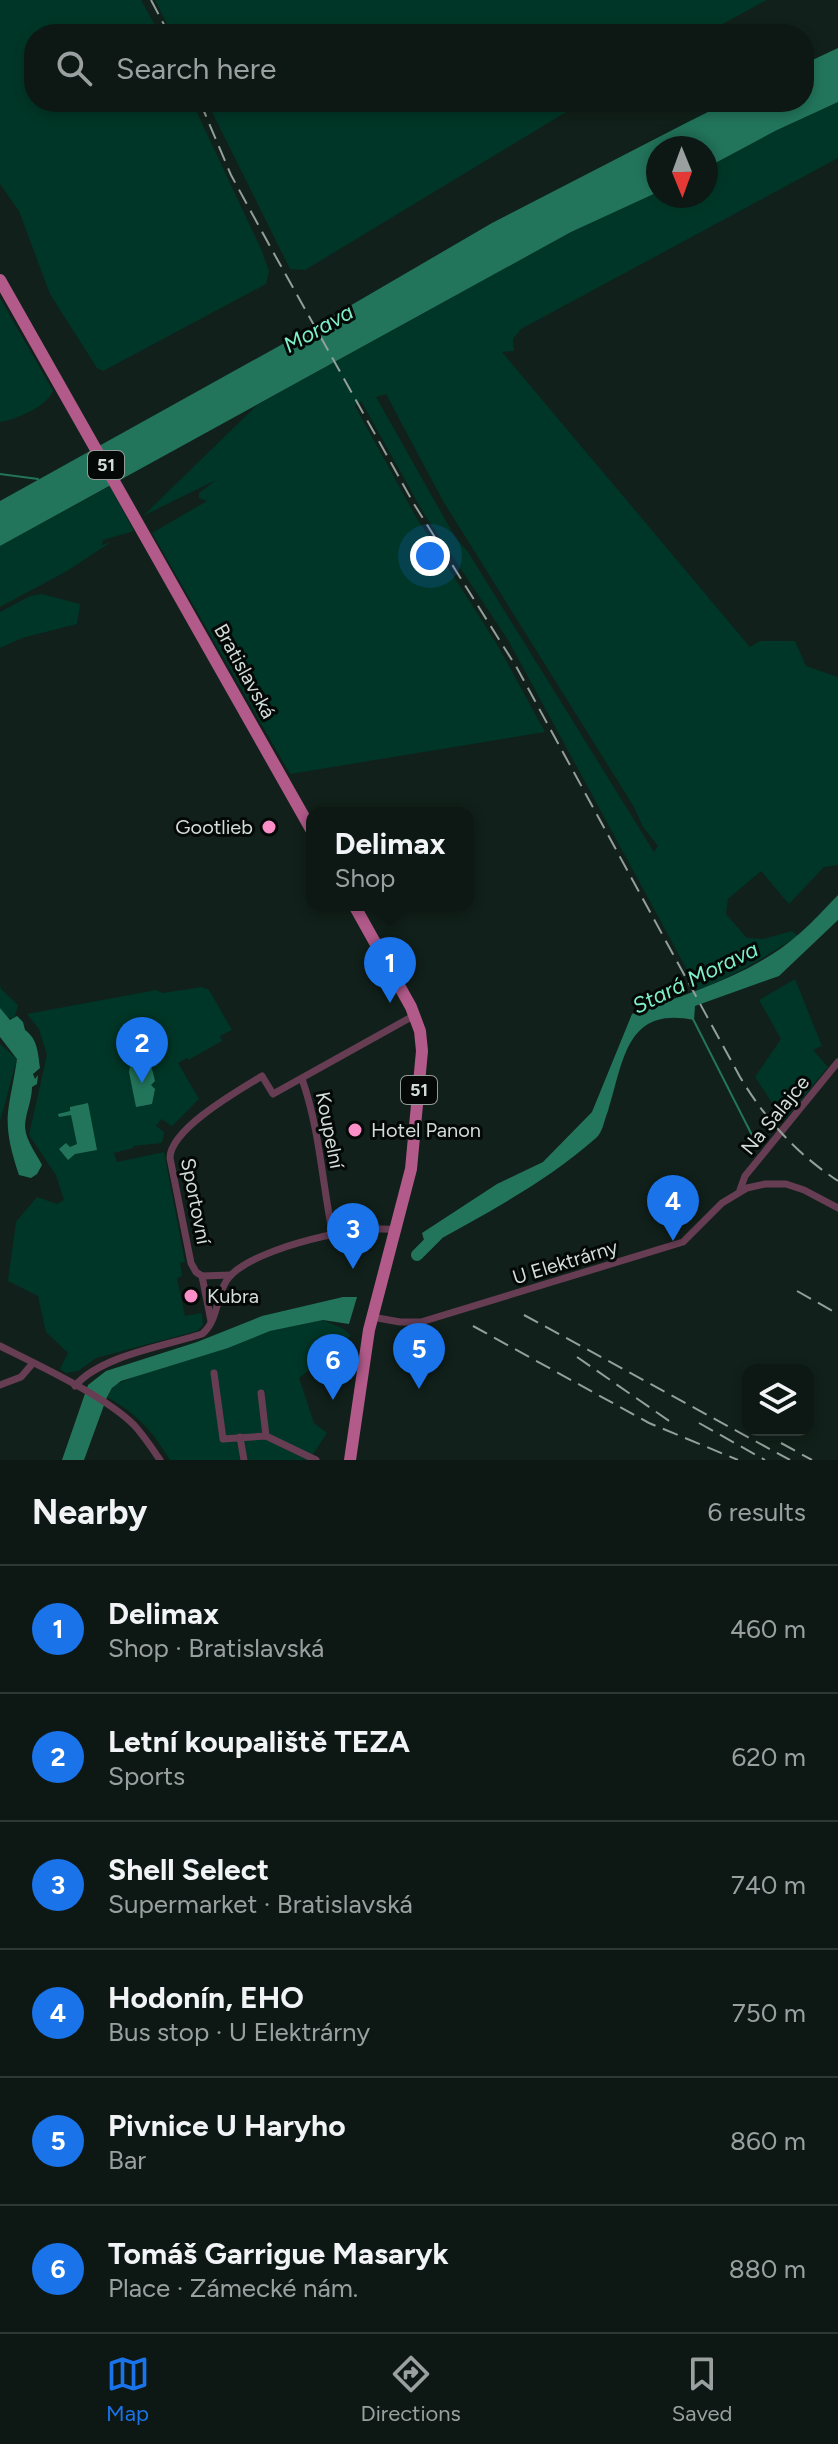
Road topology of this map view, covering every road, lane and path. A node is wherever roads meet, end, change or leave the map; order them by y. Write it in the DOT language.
graph roads {
  1 [pos="0,280"];
  2 [pos="306,820"];
  3 [pos="357,911"];
  4 [pos="415,1015"];
  5 [pos="838,1062"];
  6 [pos="302,1079"];
  7 [pos="740,1190"];
  8 [pos="838,1208"];
  9 [pos="396,1230"];
  10 [pos="333,1236"];
  11 [pos="231,1275"];
  12 [pos="202,1276"];
  13 [pos="372,1317"];
  14 [pos="212,1323"];
  15 [pos="0,1346"];
  16 [pos="33,1363"];
  17 [pos="214,1373"];
  18 [pos="0,1385"];
  19 [pos="75,1386"];
  20 [pos="261,1393"];
  21 [pos="266,1436"];
  22 [pos="240,1437"];
  23 [pos="160,1460"];
  24 [pos="244,1460"];
  25 [pos="316,1460"];
  26 [pos="350,1460"];
  1 -- 2 [label="main road, Bratislavská / 51"];
  3 -- 4 [label="main road, 51"];
  4 -- 6 [label="street"];
  4 -- 9 [label="main road, 51"];
  5 -- 7 [label="street, Na Salajce"];
  6 -- 10 [label="street, Koupelní"];
  6 -- 12 [label="street, Sportovní"];
  7 -- 8 [label="street"];
  7 -- 13 [label="street, U Elektrárny"];
  9 -- 10 [label="street"];
  9 -- 13 [label="main road, 51"];
  10 -- 11 [label="street"];
  11 -- 12 [label="street"];
  11 -- 14 [label="street"];
  12 -- 14 [label="street"];
  13 -- 26 [label="main road, 51"];
  14 -- 19 [label="street"];
  15 -- 16 [label="street"];
  16 -- 18 [label="street"];
  16 -- 19 [label="street"];
  17 -- 22 [label="street"];
  19 -- 23 [label="street"];
  20 -- 21 [label="street"];
  21 -- 22 [label="street"];
  21 -- 25 [label="street"];
  22 -- 24 [label="street"];
}
